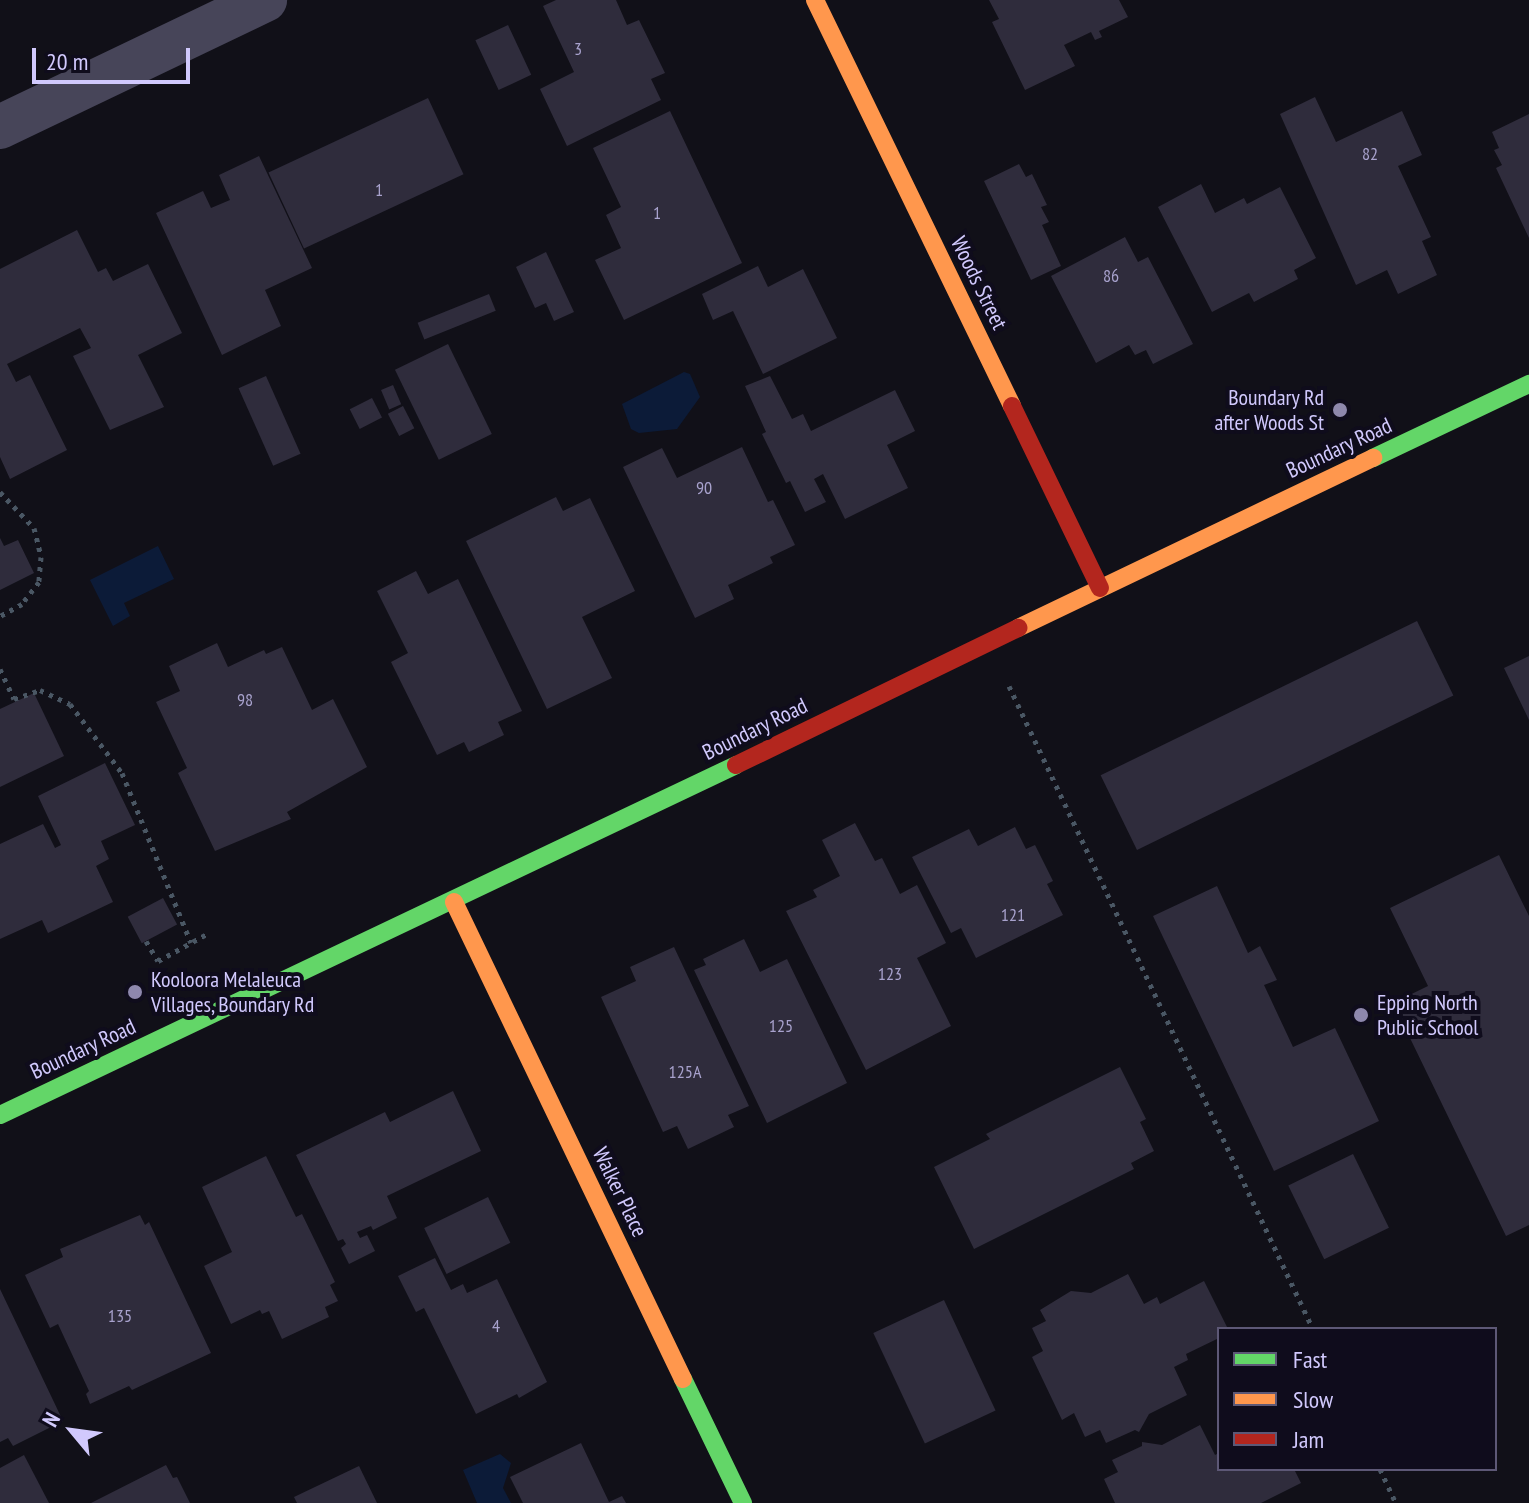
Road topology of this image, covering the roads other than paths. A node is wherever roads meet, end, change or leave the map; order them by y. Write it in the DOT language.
graph roads {
  1 [pos="265,0"];
  2 [pos="815,0"];
  3 [pos="0,127"];
  4 [pos="1529,384"];
  5 [pos="1100,588"];
  6 [pos="454,902"];
  7 [pos="0,1115"];
  8 [pos="743,1503"];
  1 -- 3 [label="street"];
  2 -- 5 [label="street, Woods Street"];
  4 -- 5 [label="street, Boundary Road"];
  5 -- 6 [label="street, Boundary Road"];
  6 -- 7 [label="street, Boundary Road"];
  6 -- 8 [label="street, Walker Place"];
}
